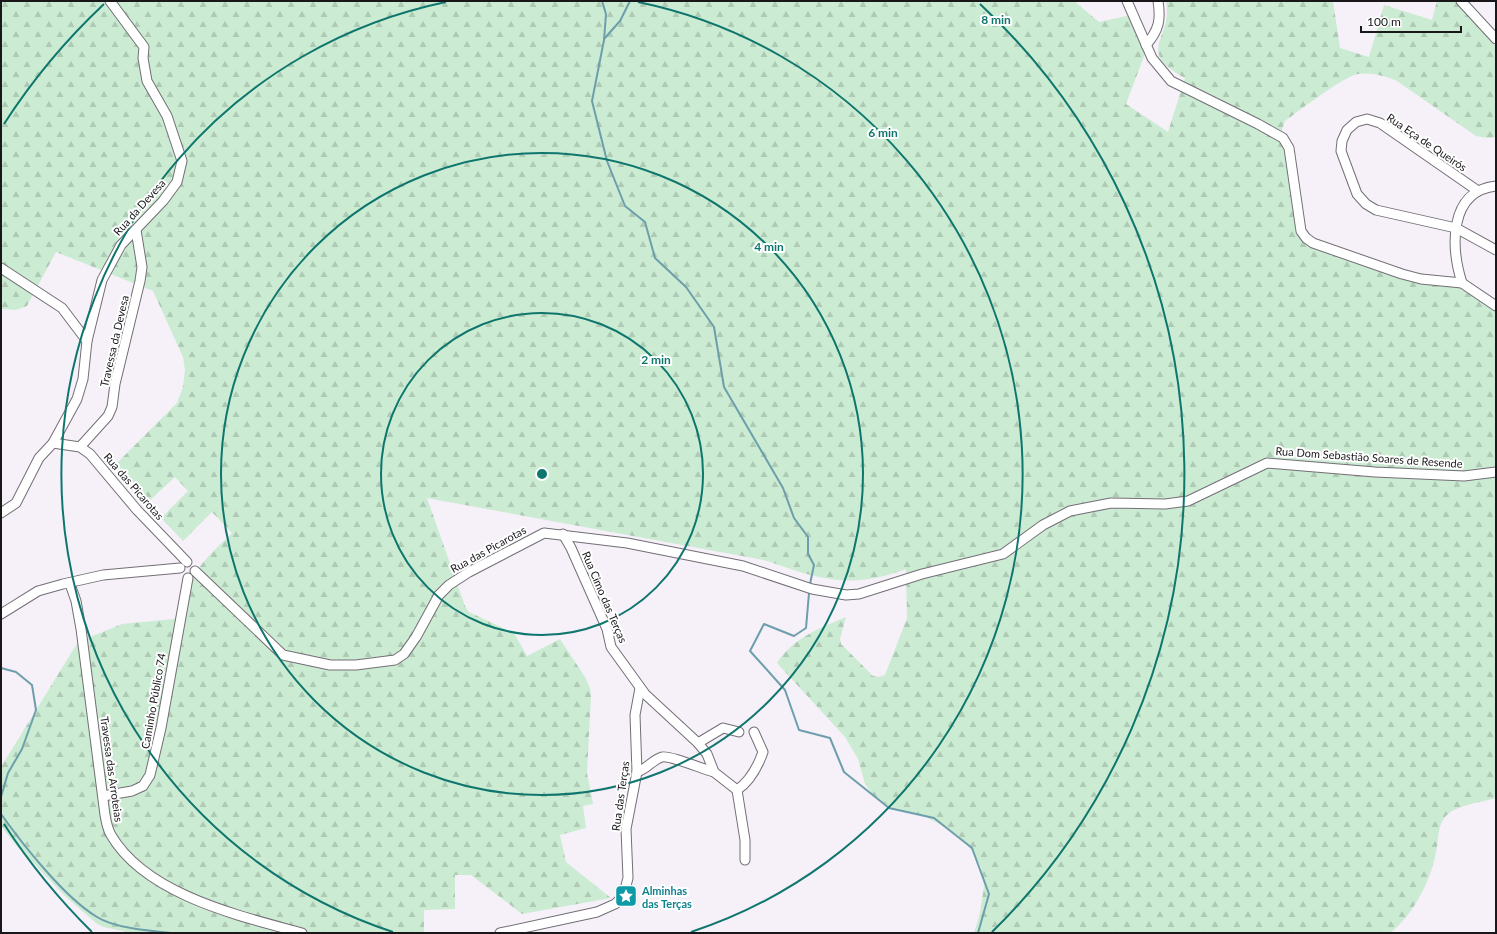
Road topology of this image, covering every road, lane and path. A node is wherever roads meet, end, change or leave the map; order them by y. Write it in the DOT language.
graph roads {
  1 [pos="110,1"];
  2 [pos="1127,1"];
  3 [pos="1158,1"];
  4 [pos="1461,1"];
  5 [pos="1496,38"];
  6 [pos="1146,45"];
  7 [pos="1496,186"];
  8 [pos="1478,191"];
  9 [pos="1456,228"];
  10 [pos="136,230"];
  11 [pos="1496,250"];
  12 [pos="1,268"];
  13 [pos="1462,283"];
  14 [pos="1496,306"];
  15 [pos="87,341"];
  16 [pos="53,443"];
  17 [pos="80,447"];
  18 [pos="1496,472"];
  19 [pos="1,513"];
  20 [pos="563,534"];
  21 [pos="187,562"];
  22 [pos="180,568"];
  23 [pos="195,570"];
  24 [pos="188,578"];
  25 [pos="70,584"];
  26 [pos="812,589"];
  27 [pos="1,614"];
  28 [pos="640,688"];
  29 [pos="739,732"];
  30 [pos="754,732"];
  31 [pos="698,743"];
  32 [pos="637,772"];
  33 [pos="714,772"];
  34 [pos="737,790"];
  35 [pos="103,796"];
  36 [pos="745,860"];
  37 [pos="302,933"];
  38 [pos="500,933"];
  1 -- 10 [label="street, Rua da Devesa"];
  2 -- 6 [label="street"];
  3 -- 6 [label="street"];
  4 -- 5 [label="street"];
  6 -- 13 [label="street"];
  7 -- 8 [label="street"];
  8 -- 9 [label="street"];
  8 -- 9 [label="street, Rua Eça de Queirós"];
  9 -- 11 [label="street, Rua Eça de Queirós"];
  9 -- 13 [label="street"];
  10 -- 15 [label="street, Rua da Devesa"];
  10 -- 17 [label="street, Travessa da Devesa"];
  12 -- 15 [label="street"];
  13 -- 14 [label="street"];
  15 -- 16 [label="street, Rua da Devesa"];
  16 -- 17 [label="street"];
  16 -- 19 [label="street, Rua da Devesa"];
  17 -- 21 [label="street, Rua das Picarotas"];
  18 -- 26 [label="street, Rua Dom Sebastião Soares de Resende"];
  20 -- 23 [label="street, Rua das Picarotas"];
  20 -- 26 [label="street, Rua das Picarotas"];
  20 -- 28 [label="street, Rua Cimo das Terças"];
  21 -- 22 [label="street"];
  21 -- 23 [label="street"];
  22 -- 24 [label="street"];
  22 -- 25 [label="street"];
  23 -- 24 [label="street"];
  24 -- 35 [label="street, Caminho Público 74"];
  25 -- 27 [label="street"];
  25 -- 35 [label="street, Travessa das Arroteias"];
  28 -- 31 [label="street, Rua Cimo das Terças"];
  28 -- 32 [label="street, Rua das Terças"];
  29 -- 31 [label="street"];
  30 -- 34 [label="street"];
  31 -- 33 [label="street, Rua Cimo das Terças"];
  32 -- 33 [label="street"];
  32 -- 38 [label="street, Rua das Terças"];
  33 -- 34 [label="street"];
  34 -- 36 [label="street"];
  35 -- 37 [label="street, Travessa das Arroteias"];
}
